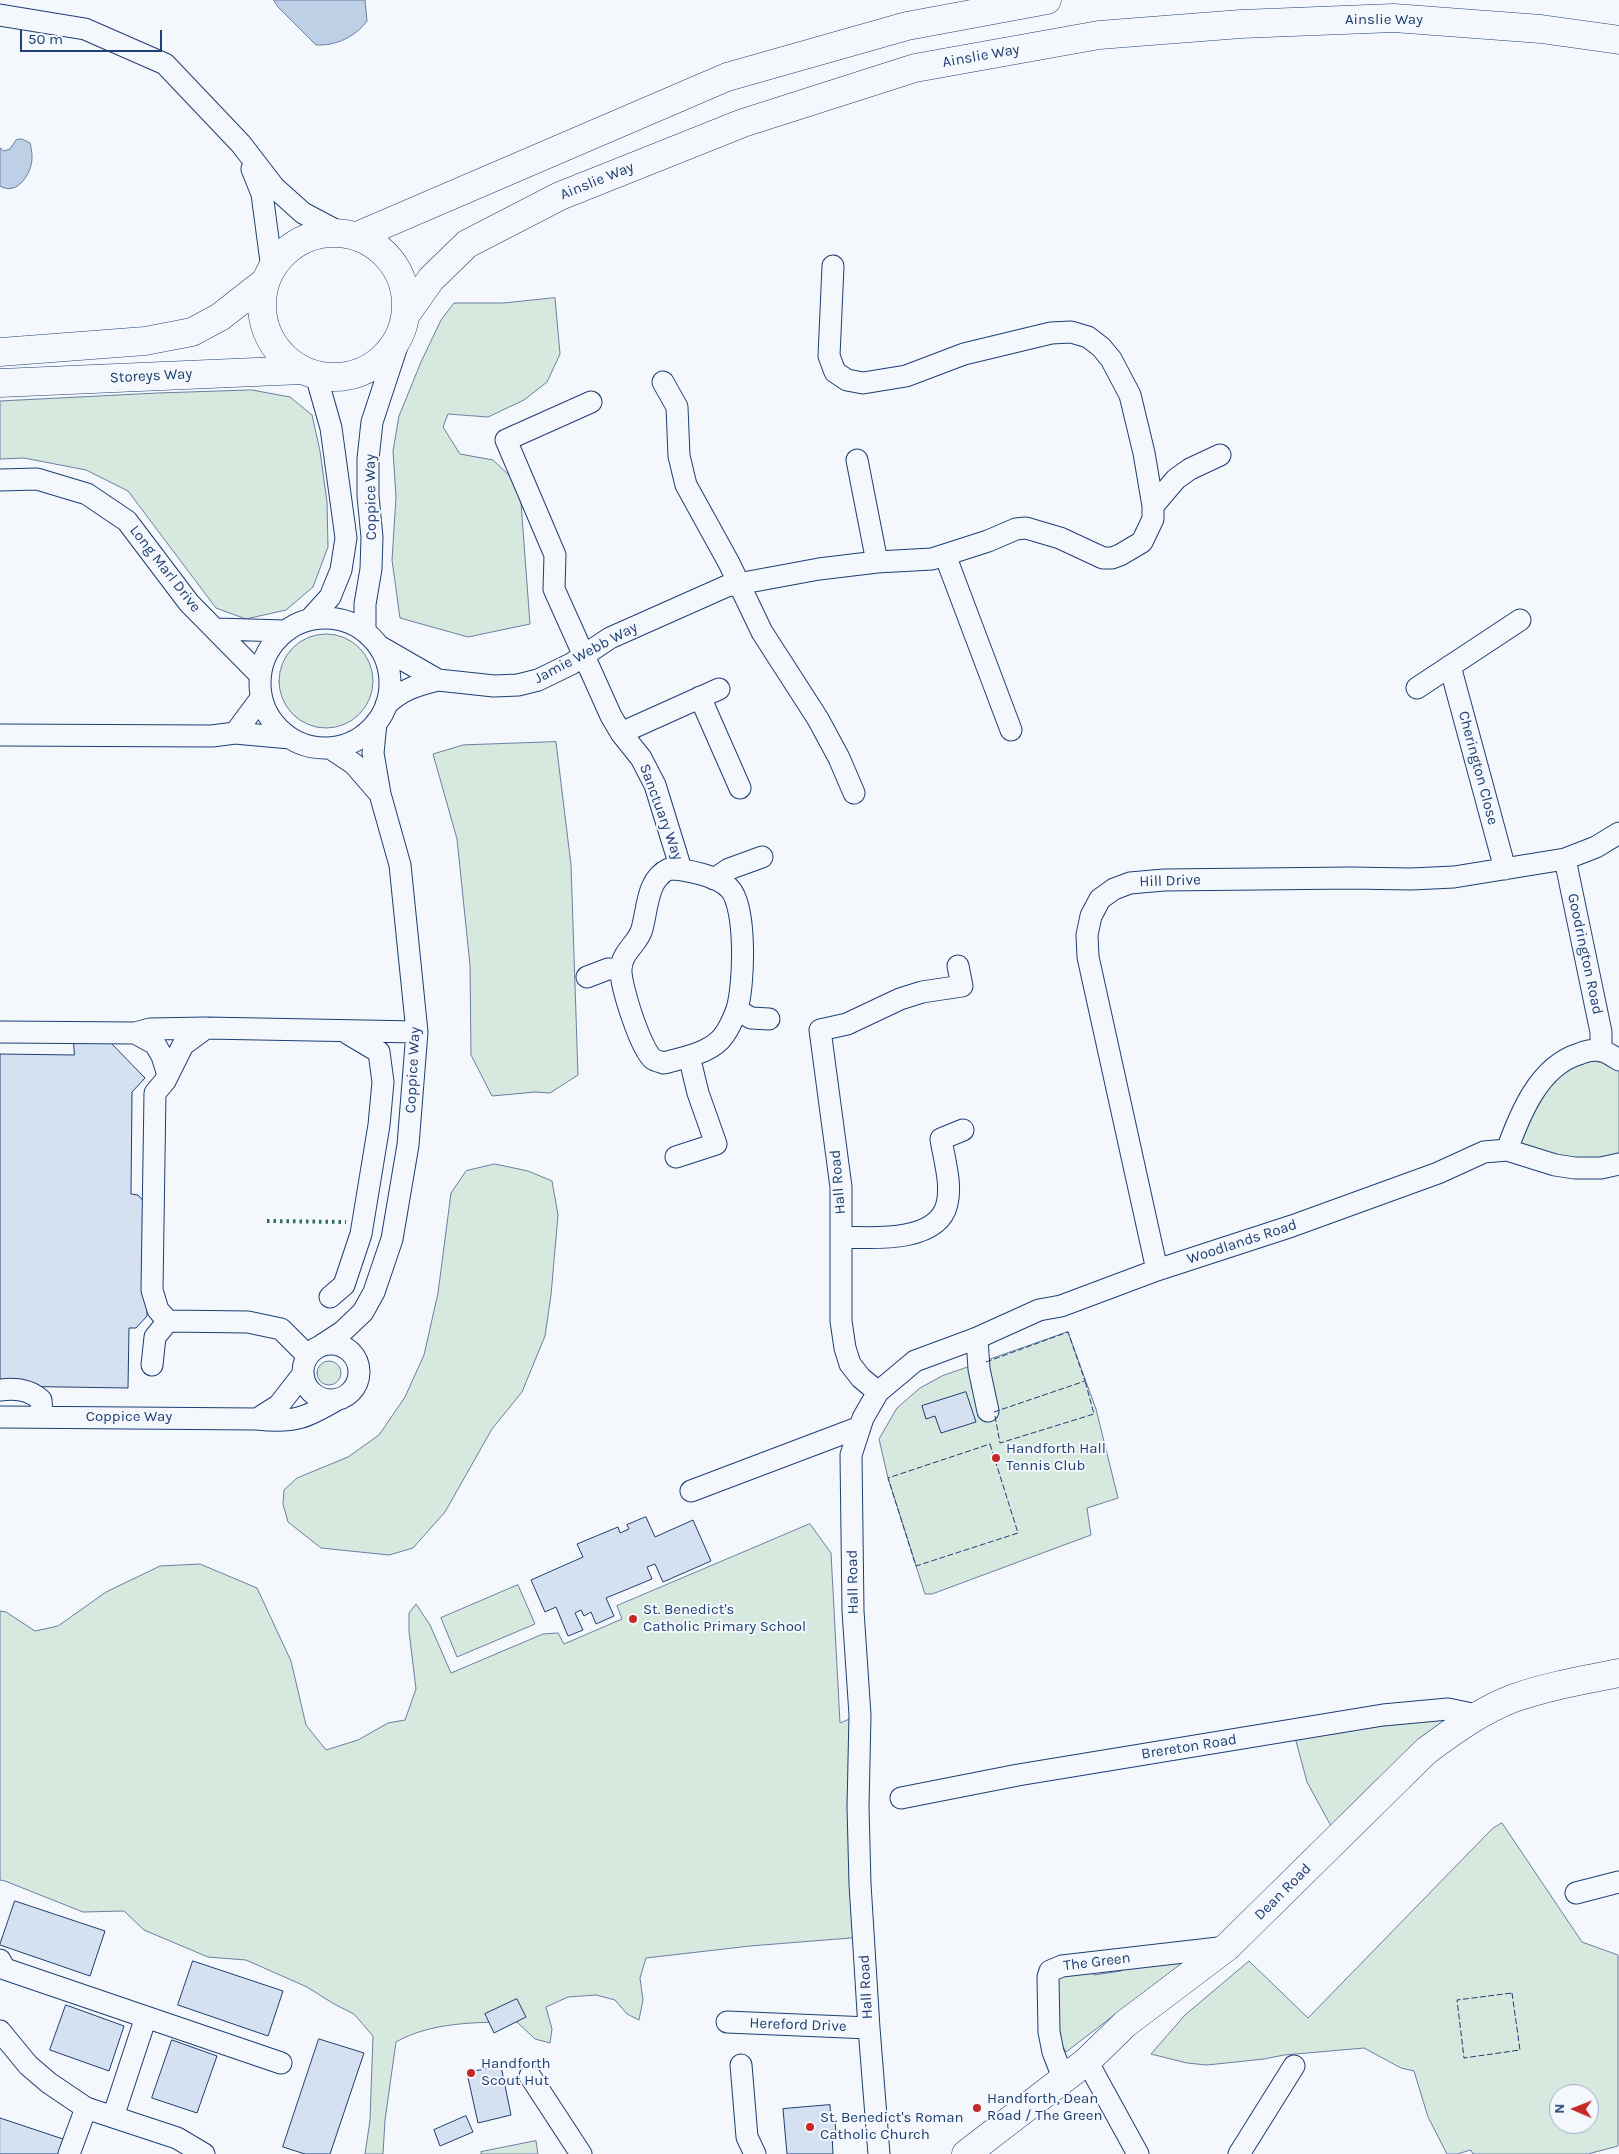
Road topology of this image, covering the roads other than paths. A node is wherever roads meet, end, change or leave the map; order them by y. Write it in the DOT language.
graph roads {
  1 [pos="1047,0"];
  2 [pos="0,15"];
  3 [pos="1619,40"];
  4 [pos="241,144"];
  5 [pos="348,234"];
  6 [pos="833,266"];
  7 [pos="269,275"];
  8 [pos="403,325"];
  9 [pos="5,351"];
  10 [pos="309,373"];
  11 [pos="663,382"];
  12 [pos="0,384"];
  13 [pos="591,402"];
  14 [pos="1220,456"];
  15 [pos="857,460"];
  16 [pos="0,480"];
  17 [pos="1153,506"];
  18 [pos="945,555"];
  19 [pos="877,562"];
  20 [pos="733,585"];
  21 [pos="311,618"];
  22 [pos="1520,620"];
  23 [pos="216,629"];
  24 [pos="286,631"];
  25 [pos="372,639"];
  26 [pos="584,655"];
  27 [pos="1450,666"];
  28 [pos="260,674"];
  29 [pos="438,680"];
  30 [pos="1417,688"];
  31 [pos="261,698"];
  32 [pos="381,714"];
  33 [pos="1011,730"];
  34 [pos="235,733"];
  35 [pos="621,733"];
  36 [pos="0,736"];
  37 [pos="290,738"];
  38 [pos="330,748"];
  39 [pos="740,788"];
  40 [pos="854,793"];
  41 [pos="380,794"];
  42 [pos="1619,834"];
  43 [pos="762,857"];
  44 [pos="1565,859"];
  45 [pos="681,869"];
  46 [pos="1505,869"];
  47 [pos="714,879"];
  48 [pos="958,966"];
  49 [pos="621,968"];
  50 [pos="587,977"];
  51 [pos="736,1010"];
  52 [pos="769,1019"];
  53 [pos="206,1028"];
  54 [pos="0,1032"];
  55 [pos="345,1032"];
  56 [pos="417,1032"];
  57 [pos="135,1033"];
  58 [pos="1610,1055"];
  59 [pos="689,1056"];
  60 [pos="168,1074"];
  61 [pos="963,1130"];
  62 [pos="1507,1150"];
  63 [pos="676,1157"];
  64 [pos="1619,1164"];
  65 [pos="842,1237"];
  66 [pos="1157,1270"];
  67 [pos="330,1297"];
  68 [pos="363,1312"];
  69 [pos="168,1320"];
  70 [pos="977,1338"];
  71 [pos="311,1358"];
  72 [pos="358,1364"];
  73 [pos="152,1365"];
  74 [pos="0,1390"];
  75 [pos="878,1392"];
  76 [pos="338,1399"];
  77 [pos="988,1411"];
  78 [pos="0,1416"];
  79 [pos="42,1416"];
  80 [pos="257,1419"];
  81 [pos="860,1427"];
  82 [pos="691,1491"];
  83 [pos="1619,1673"];
  84 [pos="1477,1715"];
  85 [pos="901,1798"];
  86 [pos="1619,1882"];
  87 [pos="1576,1892"];
  88 [pos="1227,1946"];
  89 [pos="0,1960"];
  90 [pos="146,2017"];
  91 [pos="727,2022"];
  92 [pos="869,2028"];
  93 [pos="0,2031"];
  94 [pos="1087,2061"];
  95 [pos="281,2063"];
  96 [pos="741,2065"];
  97 [pos="1294,2066"];
  98 [pos="530,2076"];
  99 [pos="1064,2080"];
  100 [pos="86,2108"];
  101 [pos="113,2117"];
  102 [pos="69,2154"];
  103 [pos="204,2154"];
  104 [pos="581,2154"];
  105 [pos="755,2154"];
  106 [pos="879,2154"];
  107 [pos="966,2154"];
  108 [pos="1138,2154"];
  109 [pos="1239,2154"];
  1 -- 5 [label="main road"];
  2 -- 4 [label="street"];
  3 -- 8 [label="main road, Ainslie Way"];
  4 -- 5 [label="street"];
  4 -- 7 [label="street"];
  5 -- 7 [label="main road"];
  5 -- 8 [label="main road"];
  6 -- 17 [label="street"];
  7 -- 9 [label="main road"];
  7 -- 10 [label="main road"];
  8 -- 10 [label="main road"];
  8 -- 25 [label="street, Coppice Way"];
  10 -- 12 [label="main road, Storeys Way"];
  10 -- 21 [label="street, Coppice Way"];
  11 -- 20 [label="street"];
  13 -- 26 [label="street, Sanctuary Way"];
  14 -- 17 [label="street"];
  15 -- 19 [label="street"];
  16 -- 23 [label="street, Long Marl Drive"];
  17 -- 18 [label="street, Jamie Webb Way"];
  18 -- 19 [label="street, Jamie Webb Way"];
  18 -- 33 [label="street"];
  19 -- 20 [label="street, Jamie Webb Way"];
  20 -- 26 [label="street, Jamie Webb Way"];
  20 -- 40 [label="street"];
  21 -- 24 [label="street"];
  21 -- 25 [label="street"];
  22 -- 27 [label="street"];
  23 -- 24 [label="street"];
  23 -- 28 [label="street, Long Marl Drive"];
  24 -- 28 [label="street"];
  25 -- 29 [label="street, Jamie Webb Way"];
  25 -- 32 [label="street"];
  26 -- 29 [label="street, Jamie Webb Way"];
  26 -- 35 [label="street, Sanctuary Way"];
  27 -- 30 [label="street"];
  27 -- 46 [label="street, Cherington Close"];
  28 -- 31 [label="street"];
  29 -- 32 [label="street, Jamie Webb Way"];
  31 -- 34 [label="street"];
  31 -- 37 [label="street"];
  32 -- 38 [label="street"];
  32 -- 41 [label="street, Coppice Way"];
  34 -- 36 [label="street"];
  34 -- 37 [label="street"];
  35 -- 39 [label="street"];
  35 -- 45 [label="street, Sanctuary Way"];
  37 -- 38 [label="street"];
  38 -- 41 [label="street, Coppice Way"];
  41 -- 56 [label="street, Coppice Way"];
  42 -- 44 [label="street, Hill Drive"];
  43 -- 47 [label="street"];
  44 -- 46 [label="street, Hill Drive"];
  44 -- 58 [label="street, Goodrington Road"];
  45 -- 47 [label="street, Sanctuary Way"];
  45 -- 49 [label="street, Sanctuary Way"];
  46 -- 66 [label="street, Hill Drive"];
  47 -- 51 [label="street, Sanctuary Way"];
  48 -- 65 [label="street, Hall Road"];
  49 -- 50 [label="street"];
  49 -- 59 [label="street, Sanctuary Way"];
  51 -- 52 [label="street"];
  51 -- 59 [label="street, Sanctuary Way"];
  53 -- 55 [label="street"];
  53 -- 57 [label="street"];
  53 -- 60 [label="street"];
  54 -- 57 [label="street"];
  55 -- 56 [label="street"];
  55 -- 67 [label="street"];
  56 -- 68 [label="street, Coppice Way"];
  57 -- 60 [label="street"];
  58 -- 62 [label="street, Goodrington Road"];
  59 -- 63 [label="street"];
  60 -- 69 [label="street"];
  61 -- 65 [label="street"];
  62 -- 64 [label="street, Woodlands Road"];
  62 -- 66 [label="street, Woodlands Road"];
  65 -- 75 [label="street, Hall Road"];
  66 -- 70 [label="street, Woodlands Road"];
  68 -- 71 [label="street, Coppice Way"];
  68 -- 72 [label="street, Coppice Way"];
  69 -- 71 [label="street"];
  69 -- 73 [label="street"];
  70 -- 75 [label="street, Woodlands Road"];
  70 -- 77 [label="street"];
  71 -- 72 [label="street"];
  71 -- 76 [label="street"];
  71 -- 80 [label="street, Coppice Way"];
  72 -- 76 [label="street"];
  74 -- 79 [label="street"];
  75 -- 81 [label="street, Hall Road"];
  76 -- 80 [label="street, Coppice Way"];
  78 -- 79 [label="street, Coppice Way"];
  79 -- 80 [label="street, Coppice Way"];
  81 -- 82 [label="street"];
  81 -- 92 [label="street, Hall Road"];
  83 -- 84 [label="main road, Dean Road"];
  84 -- 85 [label="street, Brereton Road"];
  84 -- 88 [label="main road, Dean Road"];
  86 -- 87 [label="street"];
  88 -- 94 [label="main road, Dean Road"];
  88 -- 99 [label="street, The Green"];
  89 -- 90 [label="street"];
  90 -- 95 [label="street"];
  90 -- 101 [label="street"];
  91 -- 92 [label="street, Hereford Drive"];
  92 -- 106 [label="street, Hall Road"];
  93 -- 100 [label="street"];
  94 -- 99 [label="main road, Dean Road"];
  94 -- 108 [label="street"];
  96 -- 105 [label="street"];
  97 -- 109 [label="street"];
  98 -- 104 [label="street"];
  99 -- 107 [label="main road, Dean Road"];
  100 -- 101 [label="street"];
  100 -- 102 [label="street"];
  101 -- 103 [label="street"];
}
